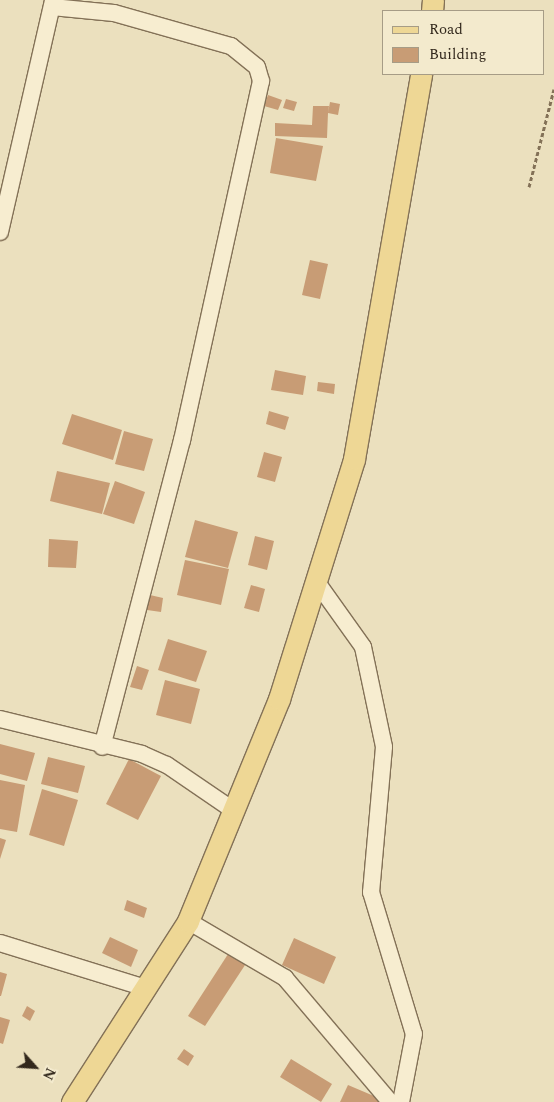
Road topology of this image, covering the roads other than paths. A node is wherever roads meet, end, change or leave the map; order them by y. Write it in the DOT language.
graph roads {
  1 [pos="53,3"];
  2 [pos="421,75"];
  3 [pos="0,232"];
  4 [pos="316,581"];
  5 [pos="0,719"];
  6 [pos="102,747"];
  7 [pos="233,810"];
  8 [pos="188,921"];
  9 [pos="0,943"];
  10 [pos="145,988"];
  11 [pos="72,1102"];
  12 [pos="390,1102"];
  13 [pos="401,1102"];
  1 -- 3 [label="street"];
  1 -- 6 [label="street"];
  2 -- 4 [label="main road"];
  4 -- 7 [label="main road"];
  4 -- 13 [label="street"];
  5 -- 6 [label="street"];
  6 -- 7 [label="street"];
  7 -- 8 [label="main road"];
  8 -- 10 [label="main road"];
  8 -- 12 [label="street"];
  9 -- 10 [label="street"];
  10 -- 11 [label="main road"];
}
